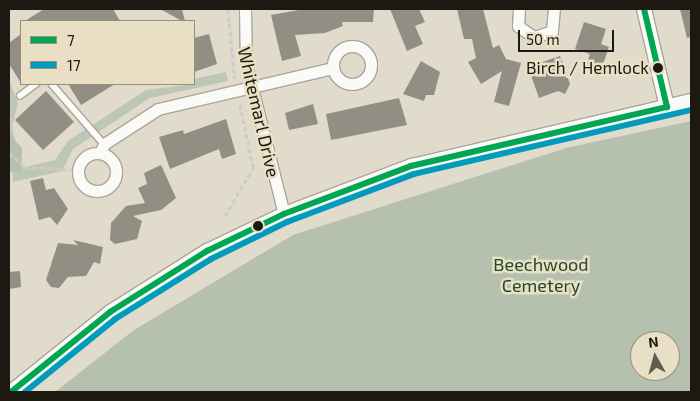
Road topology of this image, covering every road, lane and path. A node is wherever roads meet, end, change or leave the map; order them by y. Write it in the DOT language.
graph roads {
  1 [pos="228,9"];
  2 [pos="245,9"];
  3 [pos="519,9"];
  4 [pos="554,9"];
  5 [pos="644,9"];
  6 [pos="333,68"];
  7 [pos="35,85"];
  8 [pos="53,85"];
  9 [pos="253,90"];
  10 [pos="237,93"];
  11 [pos="20,96"];
  12 [pos="691,101"];
  13 [pos="667,107"];
  14 [pos="102,149"];
  15 [pos="9,154"];
  16 [pos="78,170"];
  17 [pos="284,214"];
  18 [pos="225,216"];
  19 [pos="10,392"];
  1 -- 10 [label="path"];
  2 -- 9 [label="street, Whitemarl Drive"];
  3 -- 4 [label="street"];
  5 -- 13 [label="street"];
  6 -- 9 [label="street"];
  7 -- 11 [label="lane"];
  8 -- 14 [label="lane"];
  9 -- 10 [label="street"];
  9 -- 17 [label="street, Whitemarl Drive"];
  10 -- 14 [label="street"];
  10 -- 18 [label="path"];
  12 -- 13 [label="main road"];
  13 -- 17 [label="main road"];
  14 -- 16 [label="street"];
  14 -- 16 [label="street"];
  15 -- 16 [label="path"];
  17 -- 19 [label="main road"];
}
